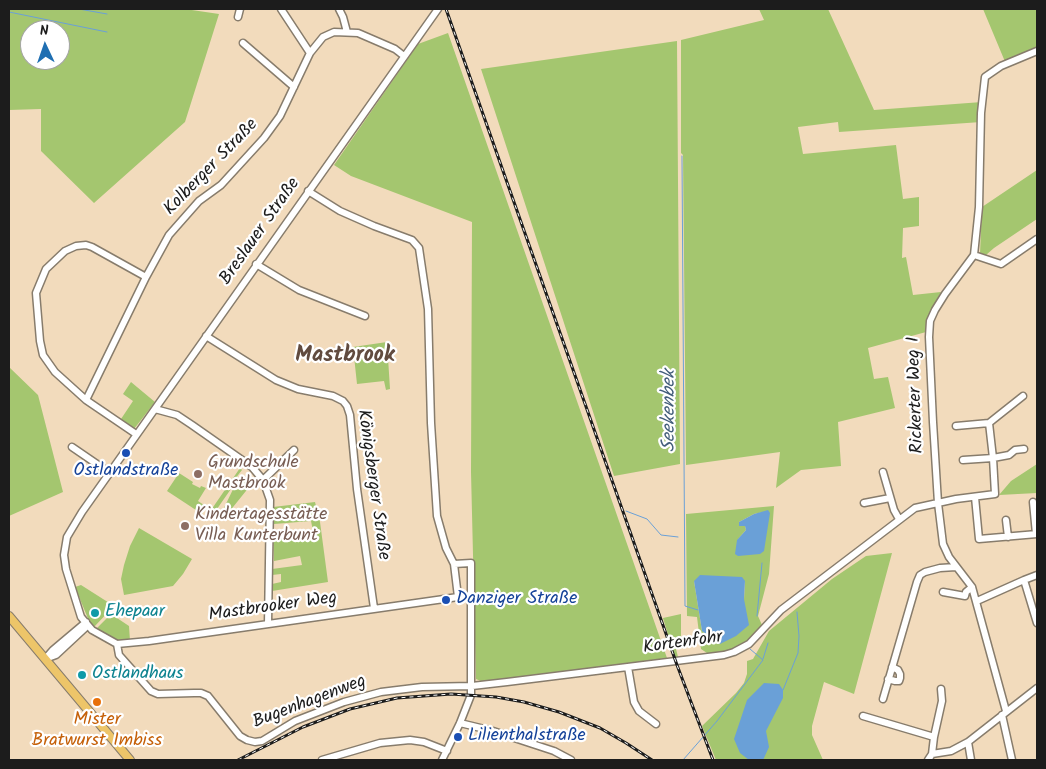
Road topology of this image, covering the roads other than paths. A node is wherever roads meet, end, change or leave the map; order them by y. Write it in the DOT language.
graph roads {
  1 [pos="240,9"];
  2 [pos="282,9"];
  3 [pos="338,9"];
  4 [pos="438,9"];
  5 [pos="238,18"];
  6 [pos="347,32"];
  7 [pos="243,43"];
  8 [pos="1037,51"];
  9 [pos="310,52"];
  10 [pos="404,56"];
  11 [pos="294,87"];
  12 [pos="308,191"];
  13 [pos="1037,239"];
  14 [pos="974,255"];
  15 [pos="256,264"];
  16 [pos="146,277"];
  17 [pos="365,316"];
  18 [pos="206,336"];
  19 [pos="1023,396"];
  20 [pos="86,400"];
  21 [pos="155,409"];
  22 [pos="989,423"];
  23 [pos="956,426"];
  24 [pos="136,434"];
  25 [pos="72,447"];
  26 [pos="1024,449"];
  27 [pos="294,450"];
  28 [pos="993,458"];
  29 [pos="963,460"];
  30 [pos="883,472"];
  31 [pos="110,473"];
  32 [pos="263,480"];
  33 [pos="975,497"];
  34 [pos="890,498"];
  35 [pos="1033,502"];
  36 [pos="864,503"];
  37 [pos="938,503"];
  38 [pos="899,519"];
  39 [pos="1006,520"];
  40 [pos="1036,534"];
  41 [pos="1008,537"];
  42 [pos="454,564"];
  43 [pos="956,567"];
  44 [pos="1037,575"];
  45 [pos="1024,580"];
  46 [pos="972,587"];
  47 [pos="942,592"];
  48 [pos="458,596"];
  49 [pos="471,600"];
  50 [pos="977,601"];
  51 [pos="374,608"];
  52 [pos="9,616"];
  53 [pos="86,622"];
  54 [pos="1037,623"];
  55 [pos="268,624"];
  56 [pos="117,644"];
  57 [pos="45,659"];
  58 [pos="628,667"];
  59 [pos="892,667"];
  60 [pos="888,679"];
  61 [pos="472,686"];
  62 [pos="1037,688"];
  63 [pos="941,689"];
  64 [pos="883,699"];
  65 [pos="1004,713"];
  66 [pos="863,716"];
  67 [pos="460,723"];
  68 [pos="656,724"];
  69 [pos="934,737"];
  70 [pos="968,742"];
  71 [pos="447,751"];
  72 [pos="932,754"];
  73 [pos="130,760"];
  74 [pos="322,760"];
  75 [pos="442,760"];
  76 [pos="571,760"];
  77 [pos="928,760"];
  78 [pos="971,760"];
  79 [pos="1012,760"];
  1 -- 5 [label="street"];
  2 -- 9 [label="street"];
  3 -- 6 [label="street"];
  4 -- 10 [label="street, Breslauer Straße"];
  6 -- 9 [label="street, Kolberger Straße"];
  6 -- 10 [label="street, Kolberger Straße"];
  7 -- 11 [label="street"];
  8 -- 14 [label="street, Rickerter Weg I"];
  9 -- 11 [label="street, Kolberger Straße"];
  10 -- 12 [label="street, Breslauer Straße"];
  11 -- 16 [label="street, Kolberger Straße"];
  12 -- 15 [label="street, Breslauer Straße"];
  12 -- 42 [label="street"];
  13 -- 14 [label="street"];
  14 -- 37 [label="street, Rickerter Weg I"];
  15 -- 17 [label="street"];
  15 -- 18 [label="street, Breslauer Straße"];
  16 -- 20 [label="street, Kolberger Straße"];
  16 -- 20 [label="street"];
  18 -- 21 [label="street, Breslauer Straße"];
  18 -- 51 [label="street, Königsberger Straße"];
  19 -- 22 [label="street"];
  20 -- 24 [label="street"];
  21 -- 24 [label="street, Breslauer Straße"];
  21 -- 32 [label="street"];
  22 -- 23 [label="street"];
  22 -- 28 [label="street"];
  24 -- 31 [label="street, Breslauer Straße"];
  25 -- 31 [label="street"];
  26 -- 28 [label="street"];
  27 -- 32 [label="street"];
  28 -- 29 [label="street"];
  28 -- 33 [label="street, Kortenfohr"];
  30 -- 34 [label="street"];
  31 -- 53 [label="street"];
  32 -- 55 [label="street"];
  33 -- 37 [label="street, Kortenfohr"];
  33 -- 41 [label="street"];
  34 -- 36 [label="street"];
  34 -- 38 [label="street"];
  35 -- 40 [label="street"];
  37 -- 38 [label="street, Kortenfohr"];
  37 -- 43 [label="street, Rickerter Weg I"];
  38 -- 58 [label="street, Kortenfohr"];
  39 -- 41 [label="street"];
  40 -- 41 [label="street"];
  42 -- 48 [label="street"];
  42 -- 49 [label="street"];
  43 -- 46 [label="street, Rickerter Weg I"];
  43 -- 59 [label="street"];
  44 -- 45 [label="street"];
  45 -- 50 [label="street"];
  45 -- 54 [label="street"];
  46 -- 47 [label="street"];
  46 -- 50 [label="street, Rickerter Weg I"];
  48 -- 49 [label="street, Mastbrooker Weg"];
  48 -- 51 [label="street, Mastbrooker Weg"];
  49 -- 61 [label="street"];
  50 -- 65 [label="street, Rickerter Weg I"];
  51 -- 55 [label="street, Mastbrooker Weg"];
  52 -- 57 [label="main road"];
  53 -- 56 [label="street"];
  53 -- 57 [label="street"];
  55 -- 56 [label="street, Mastbrooker Weg"];
  56 -- 61 [label="street, Bugenhagenweg"];
  57 -- 73 [label="main road"];
  58 -- 61 [label="street, Kortenfohr"];
  58 -- 68 [label="street"];
  59 -- 60 [label="street"];
  59 -- 60 [label="street"];
  60 -- 64 [label="street"];
  61 -- 67 [label="street"];
  62 -- 65 [label="street"];
  63 -- 69 [label="street"];
  65 -- 70 [label="street"];
  65 -- 79 [label="street, Rickerter Weg I"];
  66 -- 69 [label="street"];
  67 -- 71 [label="street"];
  67 -- 76 [label="street"];
  69 -- 72 [label="street"];
  70 -- 72 [label="street"];
  70 -- 78 [label="street"];
  71 -- 74 [label="street"];
  71 -- 75 [label="street"];
  72 -- 77 [label="street"];
}
